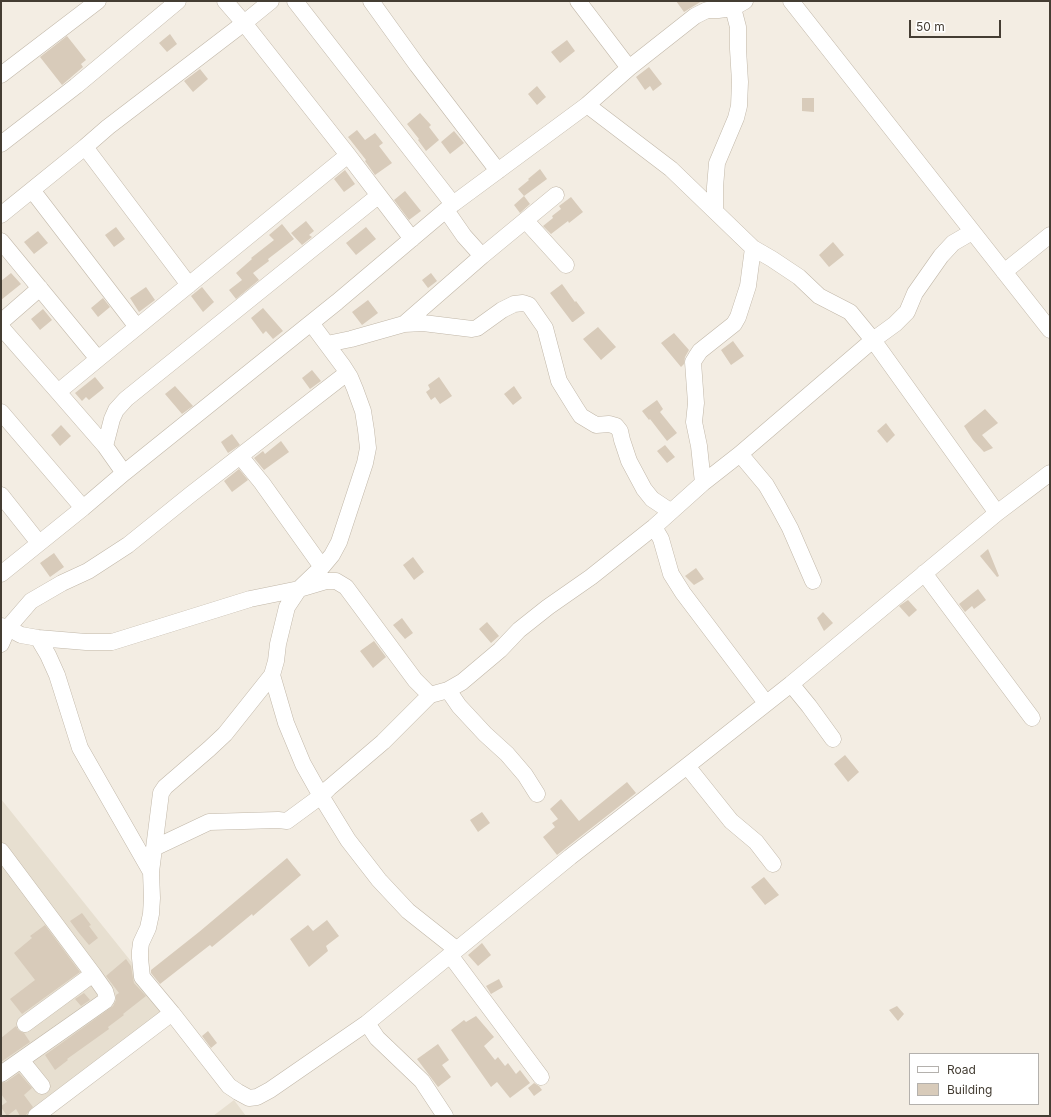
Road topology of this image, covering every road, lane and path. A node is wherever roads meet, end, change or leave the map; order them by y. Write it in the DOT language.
graph roads {
  1 [pos="178,1"];
  2 [pos="225,1"];
  3 [pos="271,1"];
  4 [pos="295,1"];
  5 [pos="371,1"];
  6 [pos="578,1"];
  7 [pos="791,1"];
  8 [pos="88,4"];
  9 [pos="707,5"];
  10 [pos="739,5"];
  11 [pos="244,23"];
  12 [pos="629,68"];
  13 [pos="1,75"];
  14 [pos="587,105"];
  15 [pos="1,144"];
  16 [pos="85,147"];
  17 [pos="348,155"];
  18 [pos="498,171"];
  19 [pos="32,190"];
  20 [pos="556,195"];
  21 [pos="378,196"];
  22 [pos="450,207"];
  23 [pos="715,210"];
  24 [pos="1,215"];
  25 [pos="526,221"];
  26 [pos="972,232"];
  27 [pos="1050,235"];
  28 [pos="412,239"];
  29 [pos="1,241"];
  30 [pos="753,248"];
  31 [pos="482,256"];
  32 [pos="566,265"];
  33 [pos="1004,272"];
  34 [pos="189,285"];
  35 [pos="40,288"];
  36 [pos="1,322"];
  37 [pos="311,323"];
  38 [pos="404,324"];
  39 [pos="1,327"];
  40 [pos="137,327"];
  41 [pos="1050,330"];
  42 [pos="873,340"];
  43 [pos="326,344"];
  44 [pos="98,359"];
  45 [pos="348,373"];
  46 [pos="58,392"];
  47 [pos="1,412"];
  48 [pos="105,446"];
  49 [pos="740,454"];
  50 [pos="240,456"];
  51 [pos="124,473"];
  52 [pos="1050,473"];
  53 [pos="703,483"];
  54 [pos="1,495"];
  55 [pos="83,508"];
  56 [pos="670,511"];
  57 [pos="997,513"];
  58 [pos="654,527"];
  59 [pos="38,543"];
  60 [pos="324,564"];
  61 [pos="924,573"];
  62 [pos="1,574"];
  63 [pos="813,581"];
  64 [pos="346,587"];
  65 [pos="299,589"];
  66 [pos="7,627"];
  67 [pos="38,638"];
  68 [pos="1,644"];
  69 [pos="1,648"];
  70 [pos="272,675"];
  71 [pos="791,684"];
  72 [pos="448,690"];
  73 [pos="430,695"];
  74 [pos="766,702"];
  75 [pos="1032,718"];
  76 [pos="833,738"];
  77 [pos="687,766"];
  78 [pos="537,794"];
  79 [pos="321,796"];
  80 [pos="154,848"];
  81 [pos="1,851"];
  82 [pos="773,864"];
  83 [pos="151,872"];
  84 [pos="453,952"];
  85 [pos="93,974"];
  86 [pos="172,1013"];
  87 [pos="367,1023"];
  88 [pos="25,1024"];
  89 [pos="22,1060"];
  90 [pos="1,1074"];
  91 [pos="542,1077"];
  92 [pos="42,1086"];
  93 [pos="36,1116"];
  94 [pos="445,1116"];
  1 -- 15 [label="street"];
  2 -- 11 [label="street"];
  3 -- 11 [label="street"];
  4 -- 22 [label="street"];
  5 -- 18 [label="street"];
  6 -- 12 [label="street"];
  7 -- 26 [label="street"];
  8 -- 13 [label="street"];
  9 -- 10 [label="street"];
  9 -- 12 [label="street"];
  10 -- 23 [label="street"];
  11 -- 16 [label="street"];
  11 -- 17 [label="street"];
  12 -- 14 [label="street"];
  14 -- 18 [label="street"];
  14 -- 23 [label="street"];
  16 -- 19 [label="street"];
  16 -- 34 [label="street"];
  17 -- 21 [label="street"];
  17 -- 34 [label="street"];
  18 -- 22 [label="street"];
  19 -- 24 [label="street"];
  19 -- 40 [label="street"];
  20 -- 25 [label="street"];
  21 -- 28 [label="street"];
  21 -- 48 [label="street"];
  22 -- 28 [label="street"];
  22 -- 31 [label="street"];
  23 -- 30 [label="street"];
  25 -- 31 [label="street"];
  25 -- 32 [label="street"];
  26 -- 33 [label="street"];
  26 -- 42 [label="street"];
  27 -- 33 [label="street"];
  28 -- 37 [label="street"];
  29 -- 35 [label="street"];
  30 -- 42 [label="street"];
  30 -- 53 [label="street"];
  31 -- 38 [label="street"];
  33 -- 41 [label="street"];
  34 -- 40 [label="street"];
  35 -- 36 [label="street"];
  35 -- 44 [label="street"];
  37 -- 43 [label="street"];
  37 -- 51 [label="street"];
  38 -- 43 [label="street"];
  38 -- 56 [label="street"];
  39 -- 46 [label="street"];
  40 -- 44 [label="street"];
  42 -- 49 [label="street"];
  42 -- 57 [label="street"];
  43 -- 45 [label="street"];
  44 -- 46 [label="street"];
  45 -- 50 [label="street"];
  45 -- 60 [label="street"];
  46 -- 48 [label="street"];
  47 -- 55 [label="street"];
  48 -- 51 [label="street"];
  49 -- 53 [label="street"];
  49 -- 63 [label="street"];
  50 -- 60 [label="street"];
  50 -- 66 [label="street"];
  51 -- 55 [label="street"];
  52 -- 57 [label="street"];
  53 -- 56 [label="street"];
  54 -- 59 [label="street"];
  55 -- 59 [label="street"];
  56 -- 58 [label="street"];
  57 -- 61 [label="street"];
  58 -- 72 [label="street"];
  58 -- 74 [label="street"];
  59 -- 62 [label="street"];
  60 -- 64 [label="street"];
  60 -- 65 [label="street"];
  61 -- 71 [label="street"];
  61 -- 75 [label="street"];
  64 -- 65 [label="street"];
  64 -- 73 [label="street"];
  65 -- 67 [label="street"];
  65 -- 70 [label="street"];
  66 -- 67 [label="street"];
  66 -- 68 [label="street"];
  66 -- 69 [label="street"];
  67 -- 83 [label="street"];
  70 -- 79 [label="street"];
  70 -- 80 [label="street"];
  71 -- 74 [label="street"];
  71 -- 76 [label="street"];
  72 -- 73 [label="street"];
  72 -- 78 [label="street"];
  73 -- 79 [label="street"];
  74 -- 77 [label="street"];
  77 -- 82 [label="street"];
  77 -- 84 [label="street"];
  79 -- 80 [label="street"];
  79 -- 84 [label="street"];
  80 -- 83 [label="street"];
  81 -- 85 [label="street"];
  83 -- 86 [label="street"];
  84 -- 87 [label="street"];
  84 -- 91 [label="street"];
  85 -- 88 [label="street"];
  85 -- 89 [label="street"];
  86 -- 87 [label="street"];
  86 -- 93 [label="street"];
  87 -- 94 [label="street"];
  89 -- 90 [label="street"];
  89 -- 92 [label="street"];
}
